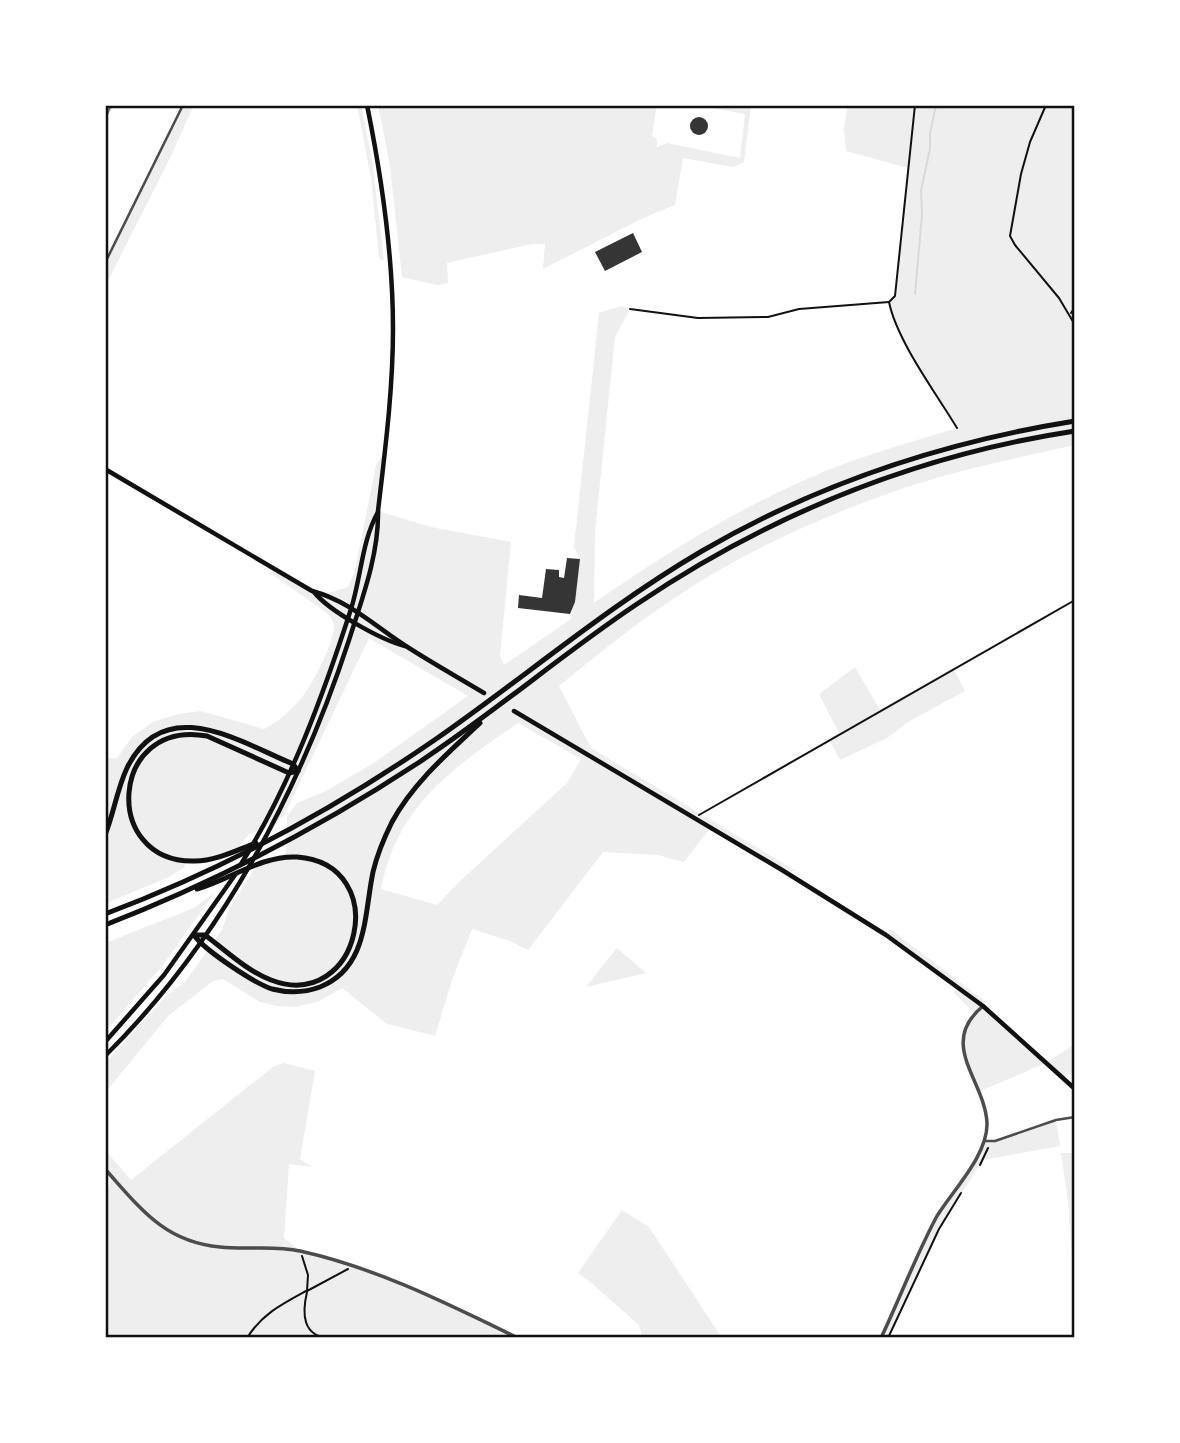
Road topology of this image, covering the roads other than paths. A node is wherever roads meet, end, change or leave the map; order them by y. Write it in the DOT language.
graph roads {
  1 [pos="183,105"];
  2 [pos="367,105"];
  3 [pos="105,263"];
  4 [pos="1075,421"];
  5 [pos="1075,431"];
  6 [pos="105,469"];
  7 [pos="378,511"];
  8 [pos="312,590"];
  9 [pos="352,608"];
  10 [pos="358,612"];
  11 [pos="348,619"];
  12 [pos="355,622"];
  13 [pos="405,646"];
  14 [pos="484,693"];
  15 [pos="495,708"];
  16 [pos="514,711"];
  17 [pos="293,764"];
  18 [pos="298,772"];
  19 [pos="289,773"];
  20 [pos="105,835"];
  21 [pos="279,835"];
  22 [pos="178,895"];
  23 [pos="105,914"];
  24 [pos="105,925"];
  25 [pos="194,935"];
  26 [pos="205,935"];
  27 [pos="199,943"];
  28 [pos="983,1006"];
  29 [pos="105,1042"];
  30 [pos="105,1056"];
  31 [pos="1075,1089"];
  32 [pos="1075,1117"];
  33 [pos="985,1141"];
  34 [pos="105,1169"];
  35 [pos="518,1338"];
  36 [pos="881,1338"];
  1 -- 3 [label="street"];
  2 -- 7 [label="main road"];
  4 -- 21 [label="highway"];
  5 -- 15 [label="highway"];
  6 -- 8 [label="main road"];
  7 -- 9 [label="main road"];
  7 -- 10 [label="main road"];
  8 -- 9 [label="main road"];
  8 -- 11 [label="main road"];
  9 -- 10 [label="main road"];
  9 -- 11 [label="main road"];
  10 -- 12 [label="main road"];
  10 -- 13 [label="main road"];
  11 -- 12 [label="main road"];
  11 -- 17 [label="main road"];
  12 -- 13 [label="main road"];
  12 -- 18 [label="main road"];
  13 -- 14 [label="main road"];
  15 -- 22 [label="highway"];
  15 -- 27 [label="highway"];
  16 -- 28 [label="main road"];
  17 -- 18 [label="highway"];
  17 -- 19 [label="main road"];
  17 -- 20 [label="highway"];
  18 -- 19 [label="highway"];
  18 -- 26 [label="main road"];
  19 -- 21 [label="highway"];
  19 -- 25 [label="main road"];
  21 -- 23 [label="highway"];
  22 -- 24 [label="highway"];
  22 -- 26 [label="highway"];
  25 -- 26 [label="highway"];
  25 -- 27 [label="highway"];
  25 -- 29 [label="main road"];
  26 -- 27 [label="main road"];
  27 -- 30 [label="main road"];
  28 -- 31 [label="main road"];
  28 -- 33 [label="street"];
  32 -- 33 [label="street"];
  33 -- 36 [label="street"];
  34 -- 35 [label="street"];
}
